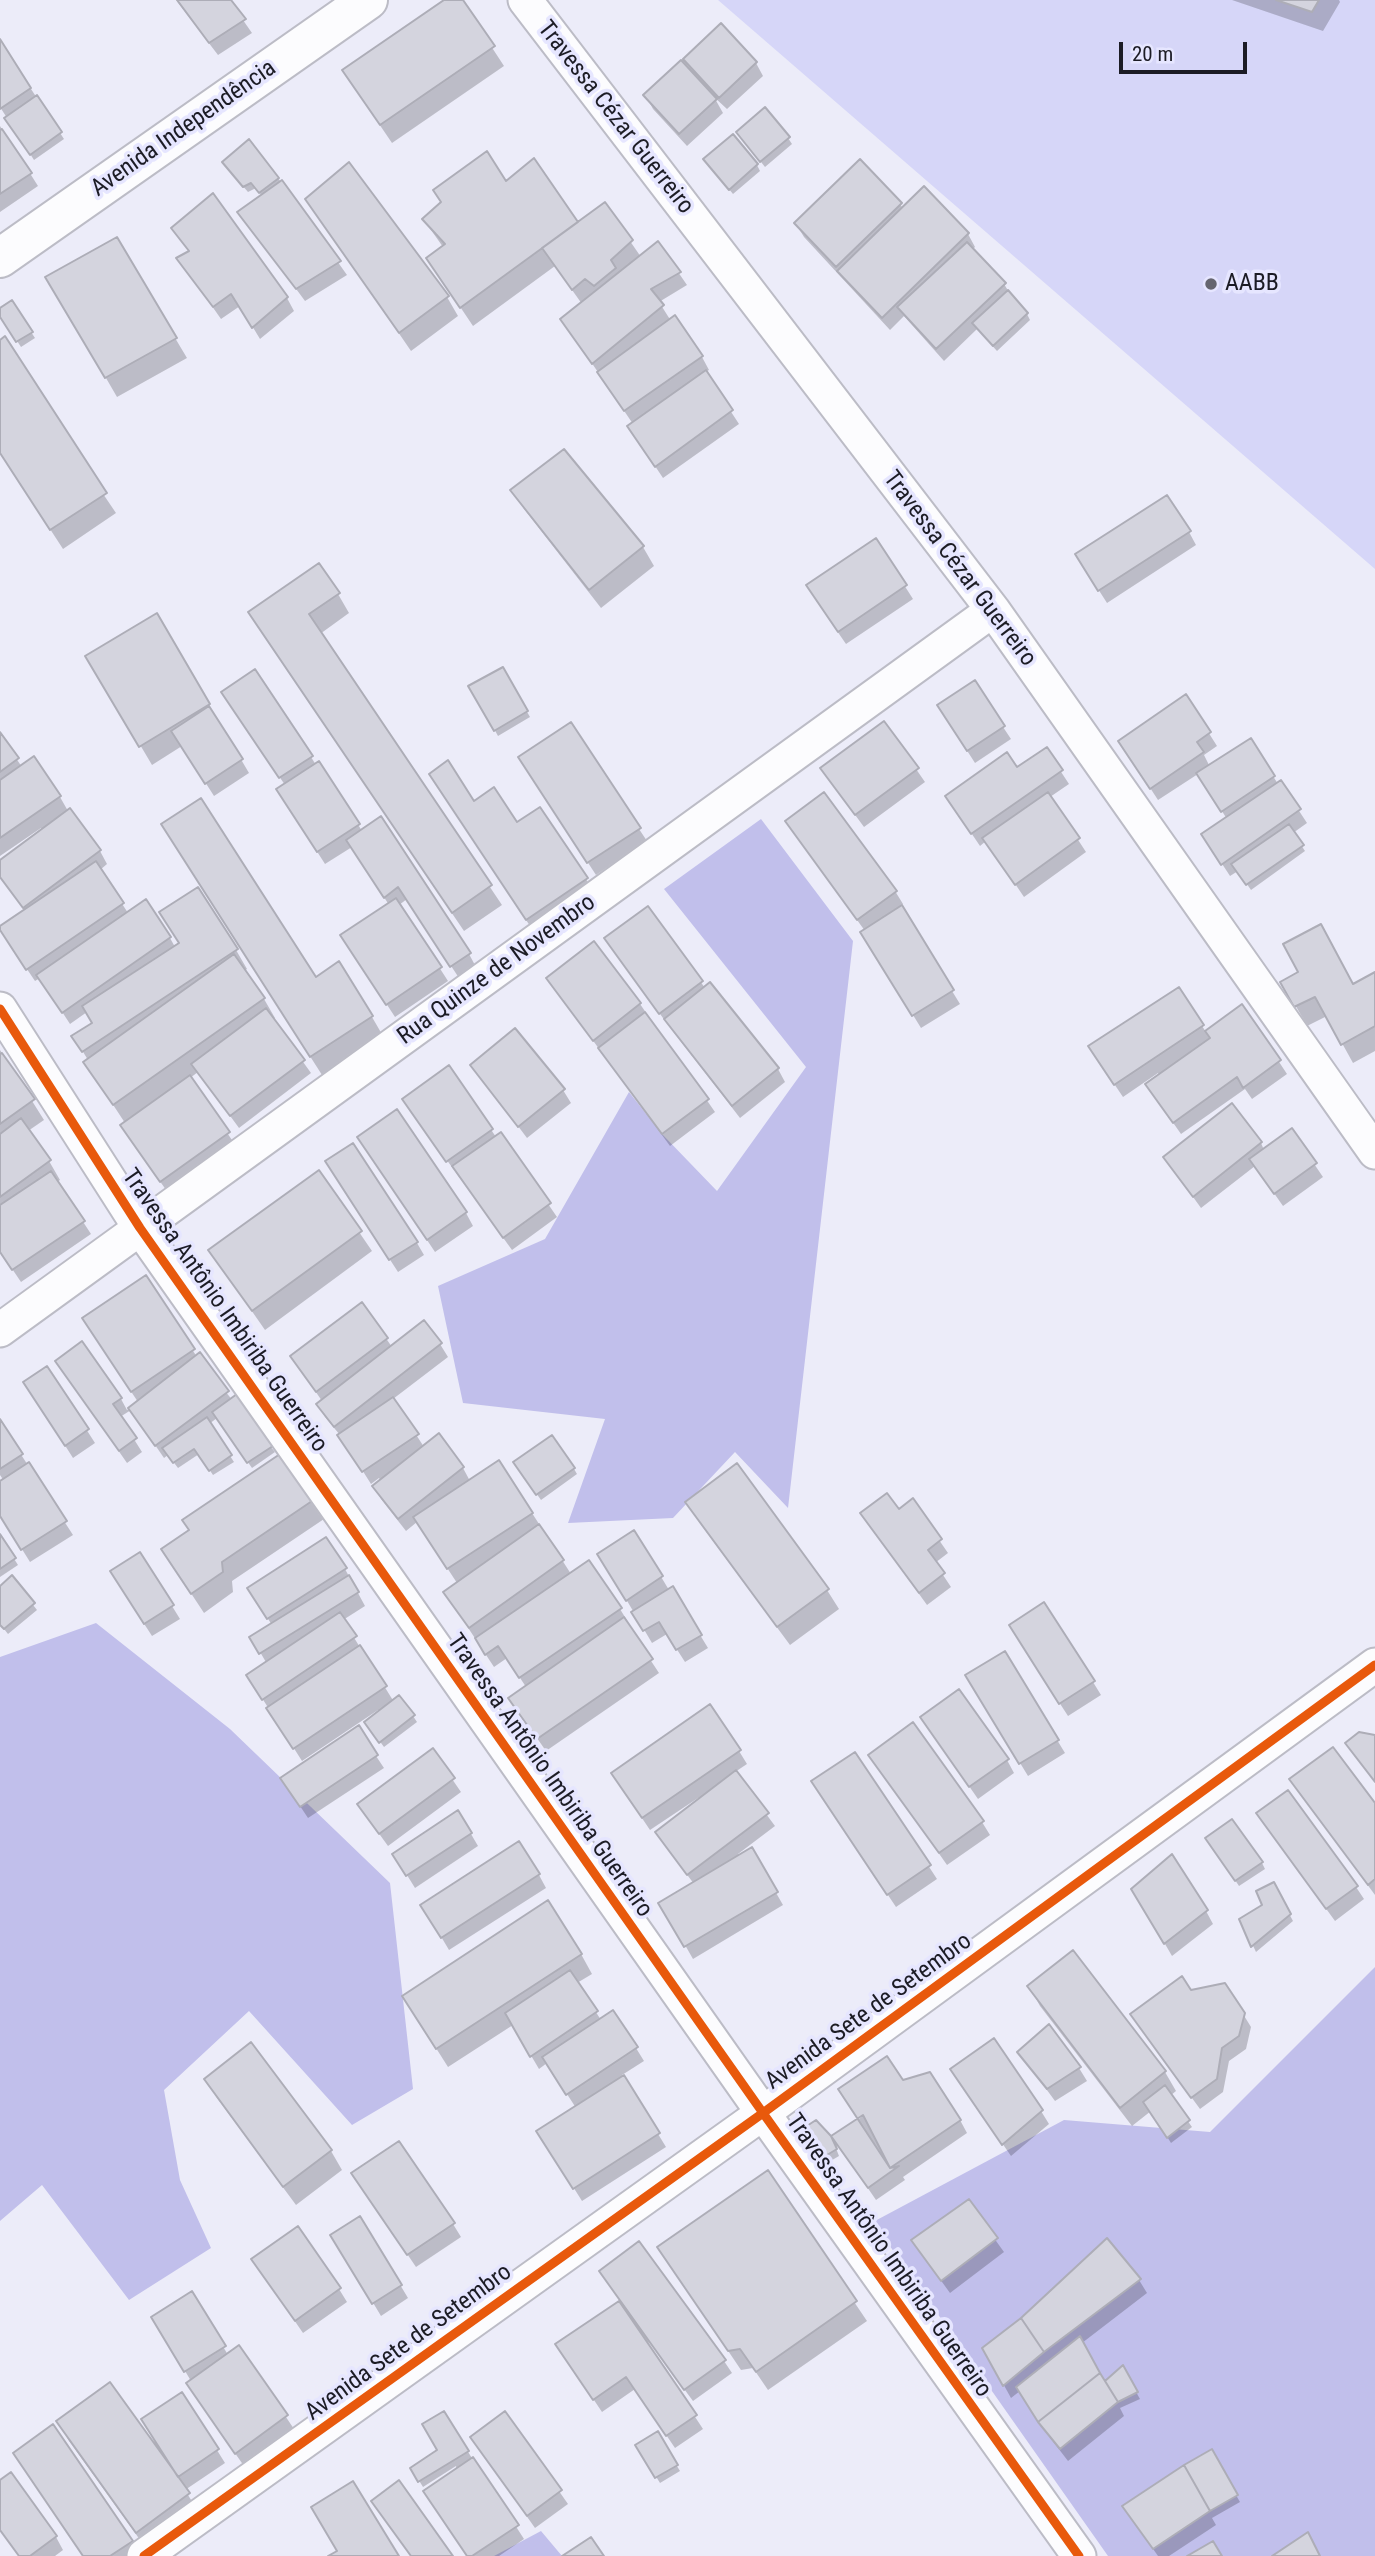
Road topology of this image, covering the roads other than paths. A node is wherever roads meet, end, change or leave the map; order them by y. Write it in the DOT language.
graph roads {
  1 [pos="368,0"];
  2 [pos="525,0"];
  3 [pos="0,258"];
  4 [pos="993,610"];
  5 [pos="0,1009"];
  6 [pos="1375,1152"];
  7 [pos="140,1228"];
  8 [pos="0,1330"];
  9 [pos="1375,1665"];
  10 [pos="763,2113"];
  11 [pos="144,2556"];
  12 [pos="1079,2556"];
  1 -- 3 [label="street, Avenida Independência"];
  2 -- 4 [label="street, Travessa Cézar Guerreiro"];
  4 -- 6 [label="street, Travessa Cézar Guerreiro"];
  4 -- 7 [label="street, Rua Quinze de Novembro"];
  5 -- 7 [label="street, Travessa Antônio Imbiriba Guerreiro"];
  7 -- 8 [label="street, Rua Quinze de Novembro"];
  7 -- 10 [label="street, Travessa Antônio Imbiriba Guerreiro"];
  9 -- 10 [label="street, Avenida Sete de Setembro"];
  10 -- 11 [label="street, Avenida Sete de Setembro"];
  10 -- 12 [label="street, Travessa Antônio Imbiriba Guerreiro"];
}
